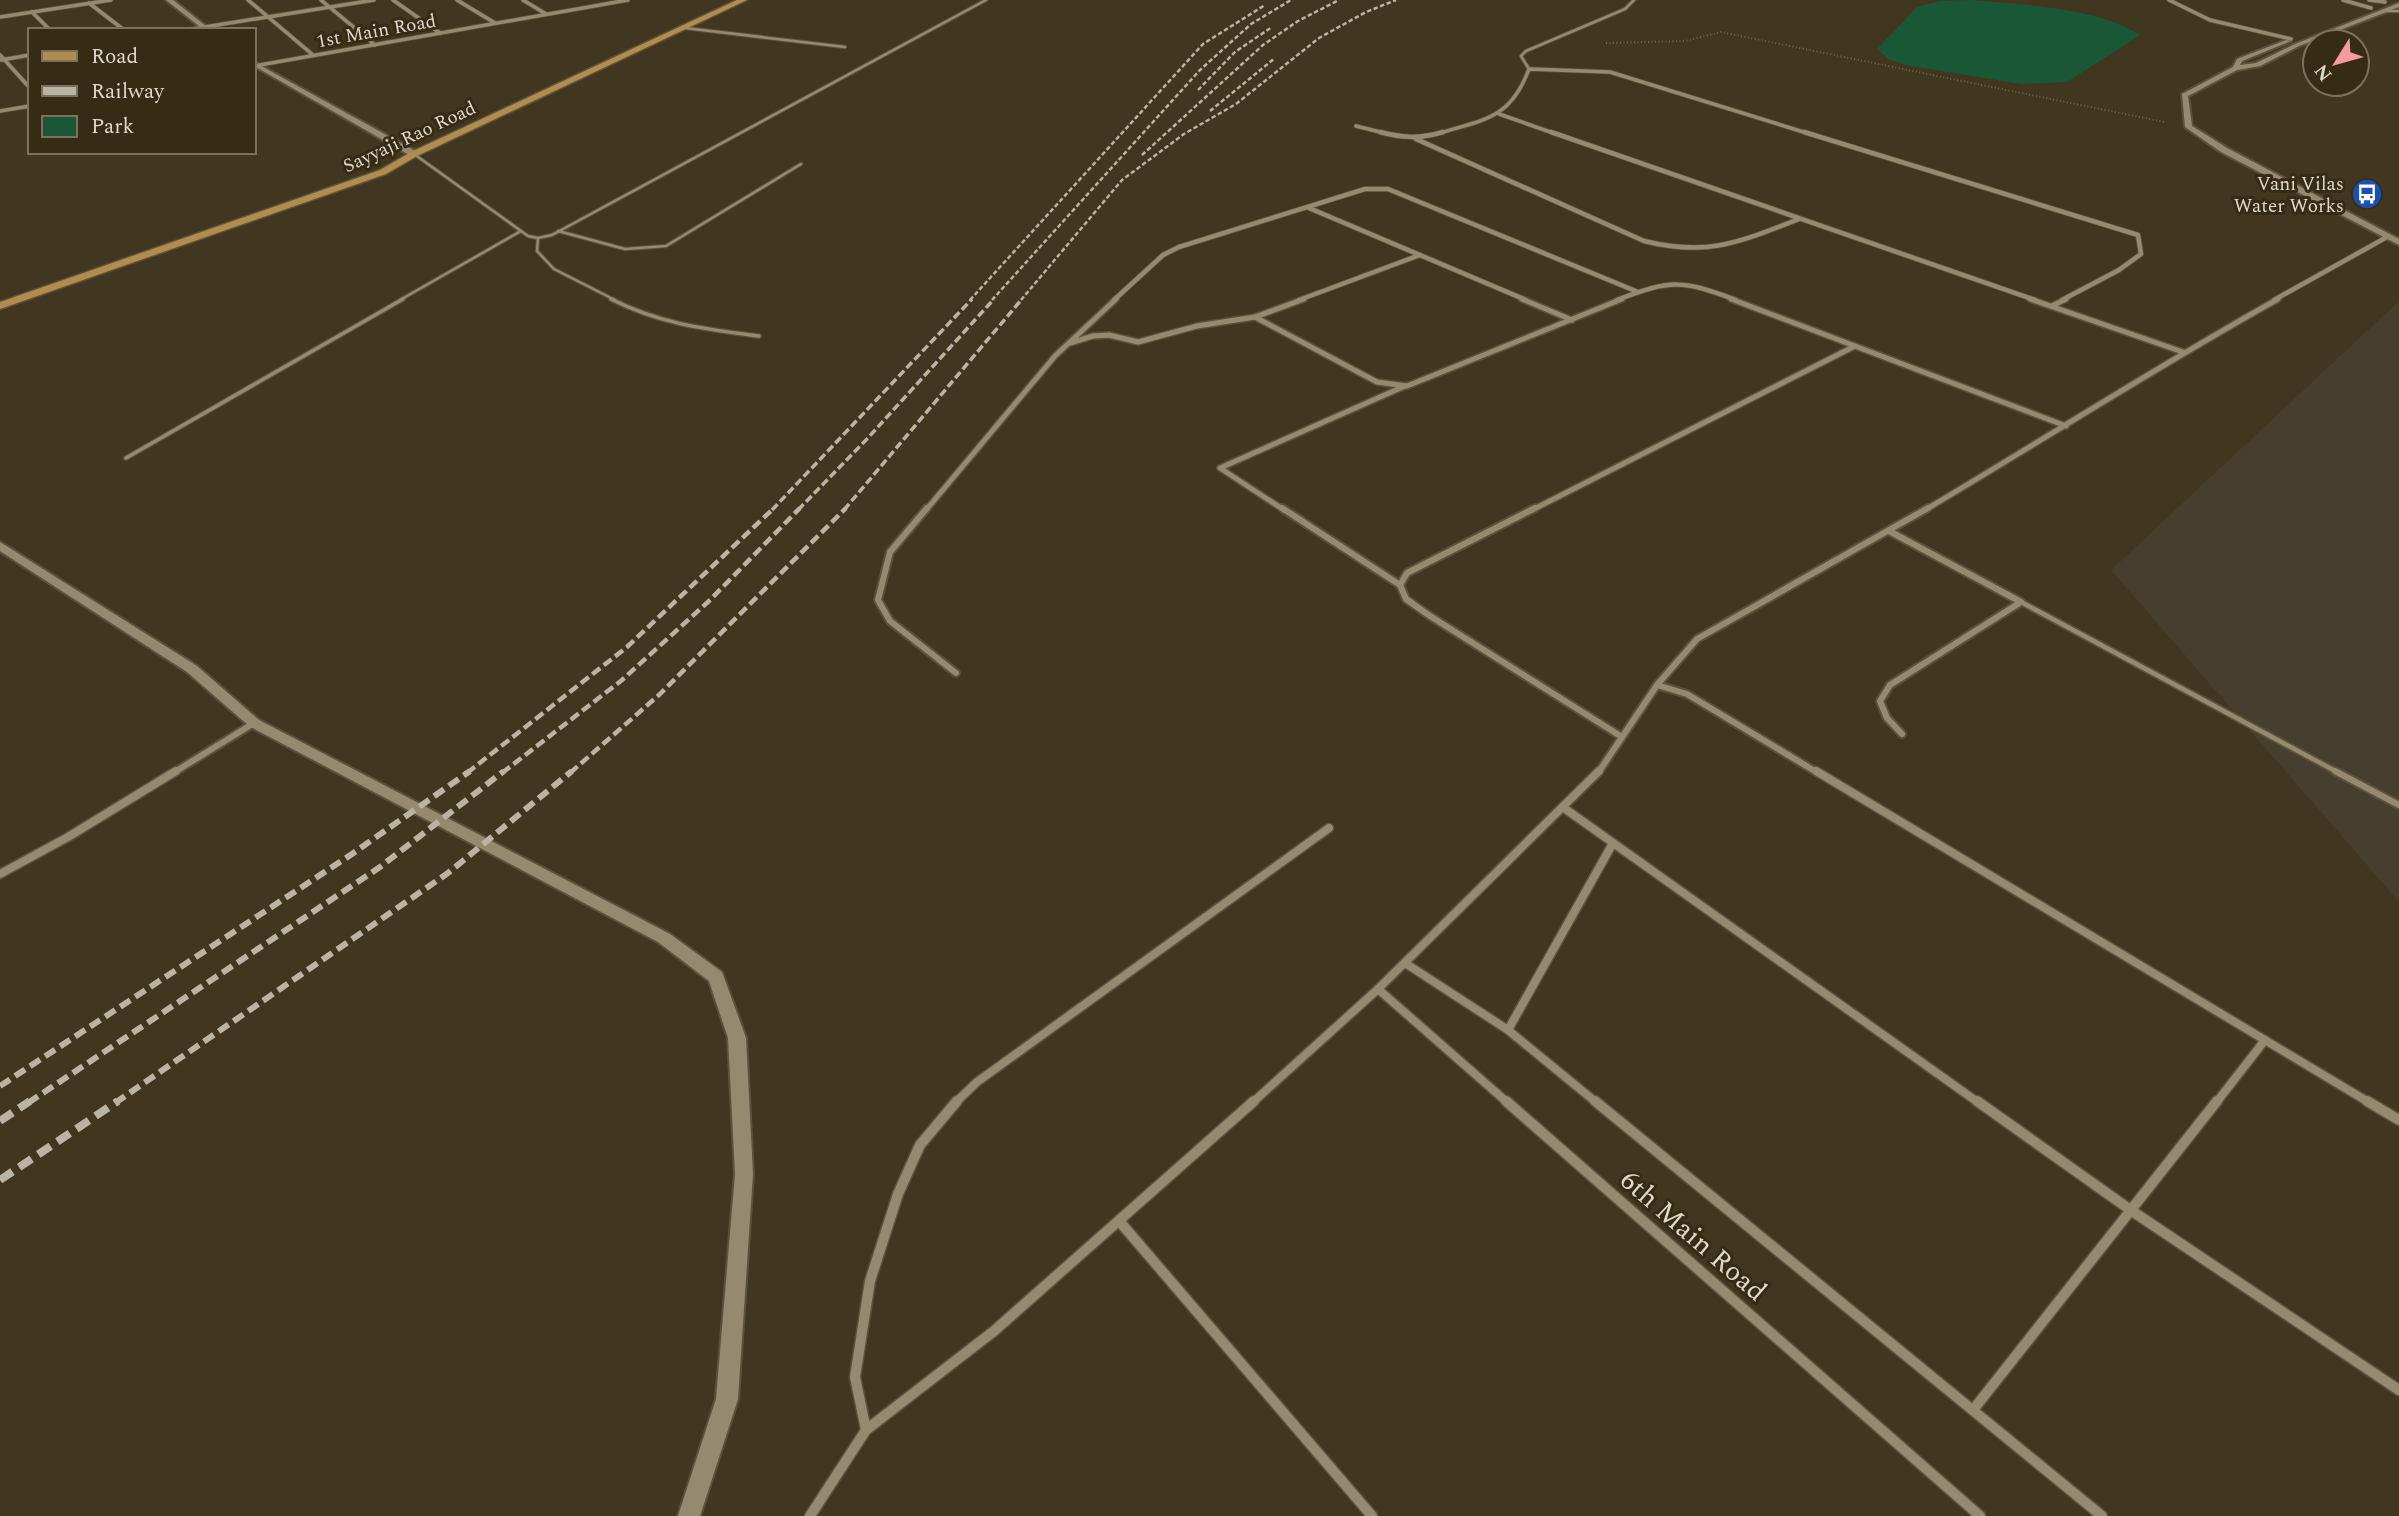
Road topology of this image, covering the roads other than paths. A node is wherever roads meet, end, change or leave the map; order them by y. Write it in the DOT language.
graph roads {
  1 [pos="111,0"];
  2 [pos="169,0"];
  3 [pos="248,0"];
  4 [pos="321,0"];
  5 [pos="374,0"];
  6 [pos="393,0"];
  7 [pos="457,0"];
  8 [pos="523,0"];
  9 [pos="593,0"];
  10 [pos="628,0"];
  11 [pos="743,0"];
  12 [pos="986,0"];
  13 [pos="1633,0"];
  14 [pos="2169,0"];
  15 [pos="2343,0"];
  16 [pos="2387,1"];
  17 [pos="89,3"];
  18 [pos="2370,4"];
  19 [pos="601,5"];
  20 [pos="2399,5"];
  21 [pos="330,7"];
  22 [pos="2385,11"];
  23 [pos="2399,11"];
  24 [pos="32,12"];
  25 [pos="547,14"];
  26 [pos="268,16"];
  27 [pos="0,17"];
  28 [pos="495,23"];
  29 [pos="685,27"];
  30 [pos="48,28"];
  31 [pos="121,28"];
  32 [pos="206,28"];
  33 [pos="440,33"];
  34 [pos="2291,39"];
  35 [pos="375,44"];
  36 [pos="845,47"];
  37 [pos="28,55"];
  38 [pos="313,55"];
  39 [pos="1,58"];
  40 [pos="256,65"];
  41 [pos="256,66"];
  42 [pos="2235,68"];
  43 [pos="1529,69"];
  44 [pos="28,86"];
  45 [pos="28,106"];
  46 [pos="0,111"];
  47 [pos="1499,114"];
  48 [pos="1356,126"];
  49 [pos="1416,138"];
  50 [pos="414,154"];
  51 [pos="801,164"];
  52 [pos="1308,208"];
  53 [pos="1800,219"];
  54 [pos="521,231"];
  55 [pos="558,231"];
  56 [pos="2387,237"];
  57 [pos="538,238"];
  58 [pos="2399,242"];
  59 [pos="1420,255"];
  60 [pos="1637,292"];
  61 [pos="0,306"];
  62 [pos="2052,306"];
  63 [pos="1255,317"];
  64 [pos="1572,320"];
  65 [pos="759,337"];
  66 [pos="1066,345"];
  67 [pos="1855,346"];
  68 [pos="2183,352"];
  69 [pos="1407,386"];
  70 [pos="2066,426"];
  71 [pos="126,458"];
  72 [pos="1889,531"];
  73 [pos="0,546"];
  74 [pos="1399,585"];
  75 [pos="2021,602"];
  76 [pos="956,673"];
  77 [pos="1657,685"];
  78 [pos="254,723"];
  79 [pos="1902,734"];
  80 [pos="1622,737"];
  81 [pos="2399,806"];
  82 [pos="1564,808"];
  83 [pos="1329,828"];
  84 [pos="1613,843"];
  85 [pos="0,874"];
  86 [pos="1405,963"];
  87 [pos="1378,989"];
  88 [pos="1508,1030"];
  89 [pos="2265,1040"];
  90 [pos="2399,1119"];
  91 [pos="2132,1211"];
  92 [pos="1120,1222"];
  93 [pos="2399,1390"];
  94 [pos="1973,1410"];
  95 [pos="866,1430"];
  96 [pos="688,1516"];
  97 [pos="810,1516"];
  98 [pos="1372,1516"];
  99 [pos="1980,1516"];
  100 [pos="2102,1516"];
  1 -- 17 [label="street"];
  2 -- 32 [label="main road"];
  3 -- 26 [label="street"];
  4 -- 21 [label="street"];
  5 -- 21 [label="street"];
  6 -- 33 [label="street"];
  7 -- 28 [label="street"];
  8 -- 25 [label="street"];
  9 -- 19 [label="street"];
  10 -- 19 [label="street, 1st Main Road"];
  11 -- 29 [label="main road, Sayyaji Rao Road"];
  12 -- 55 [label="lane"];
  13 -- 43 [label="lane"];
  14 -- 34 [label="street"];
  15 -- 18 [label="street"];
  16 -- 18 [label="main road"];
  16 -- 20 [label="main road"];
  17 -- 24 [label="street"];
  17 -- 31 [label="street"];
  18 -- 22 [label="main road"];
  18 -- 34 [label="main road"];
  19 -- 25 [label="street, 1st Main Road"];
  20 -- 22 [label="main road"];
  21 -- 26 [label="street"];
  21 -- 35 [label="street"];
  22 -- 23 [label="lane"];
  22 -- 42 [label="main road"];
  24 -- 27 [label="street"];
  24 -- 30 [label="street"];
  25 -- 28 [label="street, 1st Main Road"];
  26 -- 32 [label="street"];
  26 -- 38 [label="street"];
  28 -- 33 [label="street, 1st Main Road"];
  29 -- 36 [label="lane"];
  29 -- 50 [label="main road, Sayyaji Rao Road"];
  33 -- 35 [label="street, 1st Main Road"];
  34 -- 42 [label="main road"];
  35 -- 38 [label="street, 1st Main Road"];
  37 -- 39 [label="street"];
  38 -- 40 [label="street, 1st Main Road"];
  39 -- 44 [label="street"];
  41 -- 50 [label="main road"];
  42 -- 56 [label="main road"];
  43 -- 47 [label="street"];
  43 -- 62 [label="street"];
  45 -- 46 [label="street"];
  47 -- 49 [label="street"];
  47 -- 53 [label="street"];
  48 -- 49 [label="street"];
  49 -- 53 [label="street"];
  50 -- 54 [label="lane"];
  50 -- 61 [label="main road, Sayyaji Rao Road"];
  51 -- 55 [label="lane"];
  52 -- 59 [label="street"];
  52 -- 60 [label="street"];
  52 -- 66 [label="street"];
  53 -- 62 [label="street"];
  54 -- 57 [label="lane"];
  54 -- 71 [label="lane"];
  55 -- 57 [label="lane"];
  56 -- 58 [label="main road"];
  56 -- 68 [label="street"];
  57 -- 65 [label="lane"];
  59 -- 63 [label="street"];
  59 -- 64 [label="street"];
  60 -- 64 [label="street"];
  60 -- 67 [label="street"];
  62 -- 68 [label="street"];
  63 -- 66 [label="street"];
  63 -- 69 [label="street"];
  64 -- 69 [label="street"];
  66 -- 76 [label="street"];
  67 -- 70 [label="street"];
  67 -- 74 [label="street"];
  68 -- 70 [label="street"];
  69 -- 74 [label="street"];
  70 -- 72 [label="street"];
  72 -- 75 [label="street"];
  72 -- 77 [label="street"];
  73 -- 78 [label="main road"];
  74 -- 80 [label="street"];
  75 -- 79 [label="street"];
  75 -- 81 [label="lane"];
  77 -- 80 [label="street"];
  77 -- 89 [label="street"];
  78 -- 85 [label="street"];
  78 -- 96 [label="main road"];
  80 -- 82 [label="street"];
  82 -- 84 [label="street"];
  82 -- 86 [label="street"];
  83 -- 95 [label="street"];
  84 -- 88 [label="street"];
  84 -- 91 [label="street"];
  86 -- 87 [label="street"];
  86 -- 88 [label="street"];
  87 -- 92 [label="street"];
  87 -- 99 [label="street, 6th Main Road"];
  88 -- 94 [label="street"];
  89 -- 90 [label="street"];
  89 -- 91 [label="street"];
  91 -- 93 [label="street"];
  91 -- 94 [label="street"];
  92 -- 95 [label="street"];
  92 -- 98 [label="street"];
  94 -- 100 [label="street"];
  95 -- 97 [label="street"];
}
